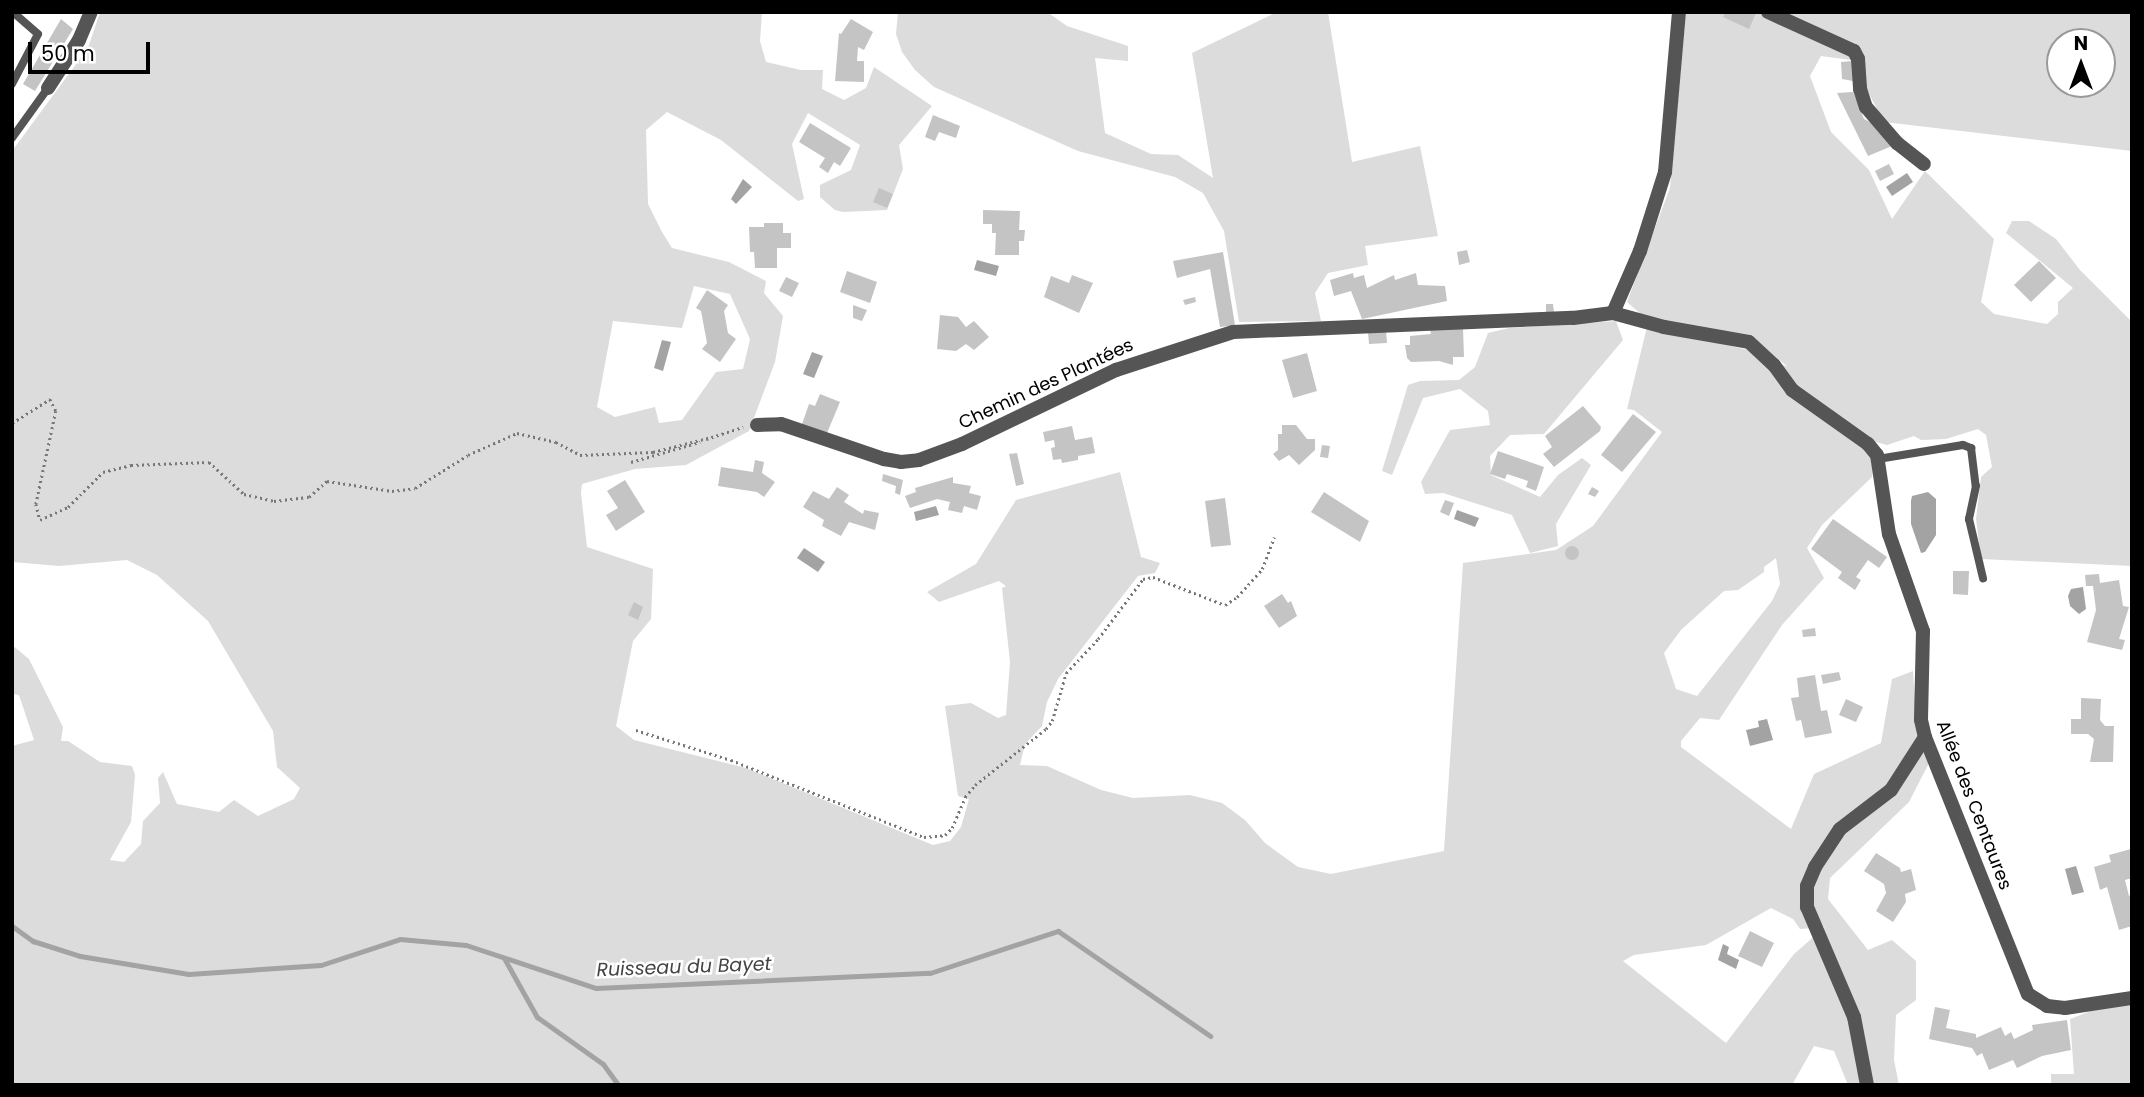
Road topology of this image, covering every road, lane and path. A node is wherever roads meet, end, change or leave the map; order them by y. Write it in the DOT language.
graph roads {
  1 [pos="13,12"];
  2 [pos="91,12"];
  3 [pos="1679,12"];
  4 [pos="1768,12"];
  5 [pos="12,83"];
  6 [pos="48,88"];
  7 [pos="12,138"];
  8 [pos="1924,164"];
  9 [pos="1613,313"];
  10 [pos="12,423"];
  11 [pos="757,425"];
  12 [pos="708,438"];
  13 [pos="1878,459"];
  14 [pos="631,462"];
  15 [pos="1274,537"];
  16 [pos="1983,578"];
  17 [pos="636,730"];
  18 [pos="1925,737"];
  19 [pos="2132,998"];
  20 [pos="1867,1085"];
  1 -- 5 [label="lane"];
  2 -- 6 [label="street"];
  3 -- 9 [label="street"];
  4 -- 8 [label="street"];
  6 -- 7 [label="lane"];
  9 -- 11 [label="street, Chemin des Plantées"];
  9 -- 13 [label="street"];
  10 -- 12 [label="path"];
  11 -- 12 [label="path"];
  12 -- 14 [label="path"];
  13 -- 16 [label="lane"];
  13 -- 18 [label="street, Allée des Centaures"];
  15 -- 17 [label="path"];
  18 -- 19 [label="street, Allée des Centaures"];
  18 -- 20 [label="street"];
}
